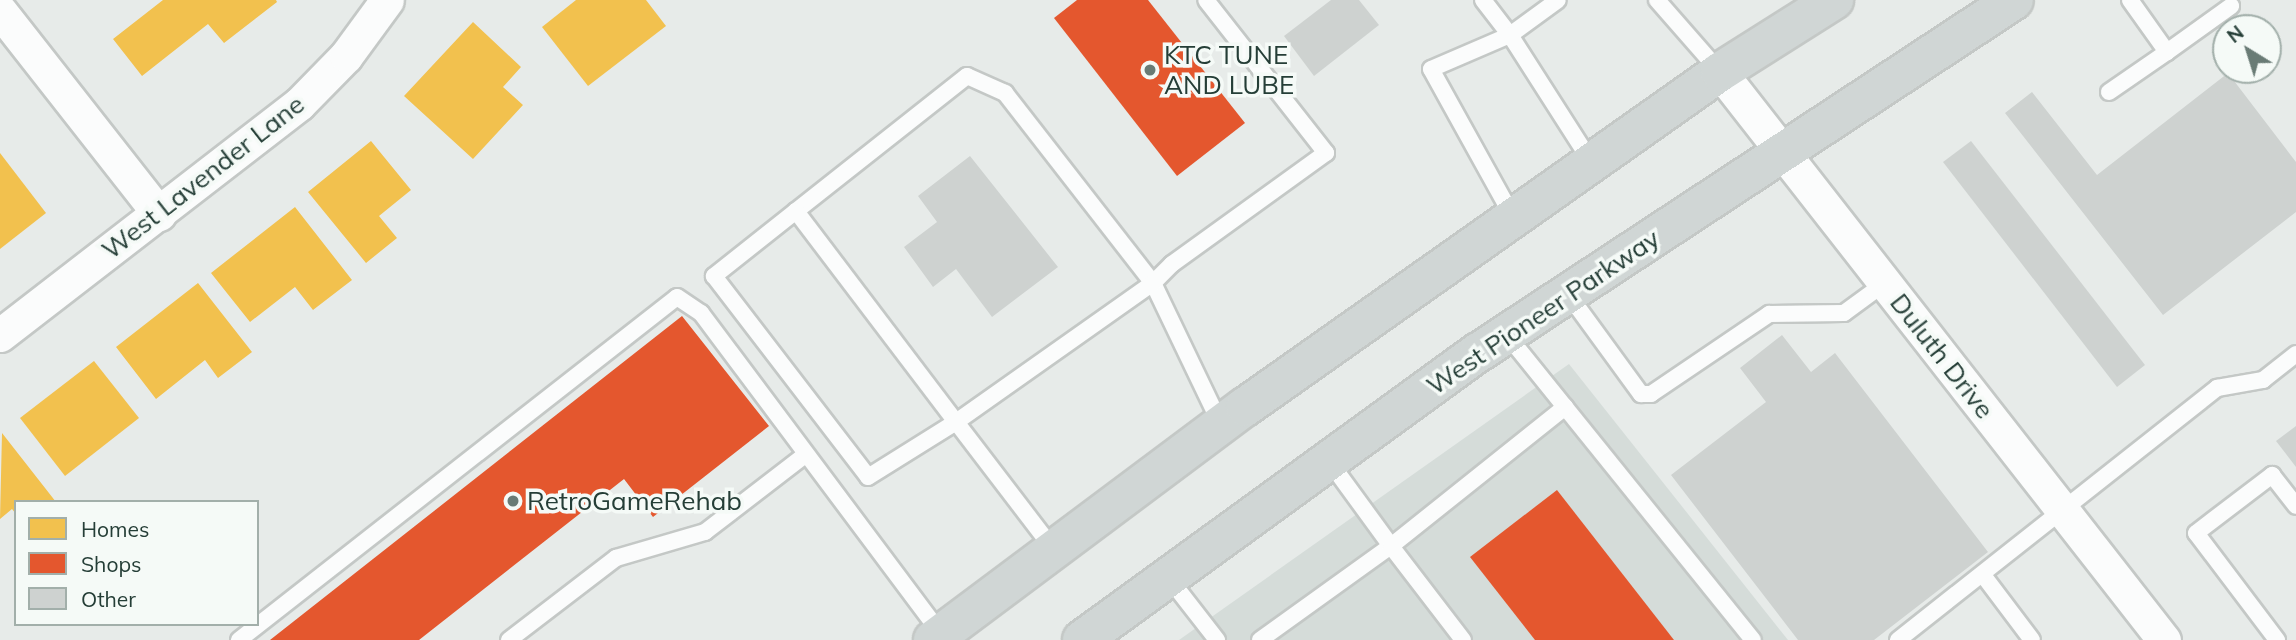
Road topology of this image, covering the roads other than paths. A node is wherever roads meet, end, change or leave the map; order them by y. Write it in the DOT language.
graph roads {
  1 [pos="387,0"];
  2 [pos="1206,0"];
  3 [pos="1483,0"];
  4 [pos="1558,0"];
  5 [pos="1657,0"];
  6 [pos="1834,0"];
  7 [pos="2014,0"];
  8 [pos="2130,0"];
  9 [pos="2231,6"];
  10 [pos="0,11"];
  11 [pos="1510,36"];
  12 [pos="2167,52"];
  13 [pos="1720,72"];
  14 [pos="2109,92"];
  15 [pos="1783,152"];
  16 [pos="1592,163"];
  17 [pos="796,211"];
  18 [pos="159,214"];
  19 [pos="1514,218"];
  20 [pos="1153,283"];
  21 [pos="1885,283"];
  22 [pos="1568,293"];
  23 [pos="1506,334"];
  24 [pos="0,335"];
  25 [pos="2296,354"];
  26 [pos="1565,407"];
  27 [pos="956,422"];
  28 [pos="1221,425"];
  29 [pos="805,455"];
  30 [pos="1329,461"];
  31 [pos="2296,506"];
  32 [pos="2063,511"];
  33 [pos="1391,546"];
  34 [pos="1054,550"];
  35 [pos="1983,575"];
  36 [pos="1168,578"];
  37 [pos="259,624"];
  38 [pos="257,626"];
  39 [pos="937,637"];
  40 [pos="239,640"];
  41 [pos="509,640"];
  42 [pos="1082,640"];
  43 [pos="1217,640"];
  44 [pos="1260,640"];
  45 [pos="1463,640"];
  46 [pos="1752,640"];
  47 [pos="1898,640"];
  48 [pos="2032,640"];
  49 [pos="2164,640"];
  50 [pos="2277,640"];
  1 -- 18 [label="street, West Lavender Lane"];
  2 -- 20 [label="lane"];
  3 -- 11 [label="lane"];
  4 -- 11 [label="lane"];
  5 -- 13 [label="lane"];
  6 -- 13 [label="main road"];
  7 -- 15 [label="main road, West Pioneer Parkway"];
  8 -- 12 [label="lane"];
  9 -- 12 [label="lane"];
  10 -- 18 [label="street"];
  11 -- 16 [label="lane"];
  11 -- 19 [label="lane"];
  12 -- 14 [label="lane"];
  13 -- 15 [label="street, Duluth Drive"];
  13 -- 16 [label="main road"];
  15 -- 21 [label="street, Duluth Drive"];
  15 -- 22 [label="main road, West Pioneer Parkway"];
  16 -- 19 [label="main road"];
  17 -- 20 [label="lane"];
  17 -- 27 [label="lane"];
  17 -- 27 [label="lane"];
  18 -- 24 [label="street, West Lavender Lane"];
  19 -- 28 [label="main road"];
  20 -- 27 [label="lane"];
  20 -- 28 [label="lane"];
  21 -- 22 [label="lane"];
  21 -- 32 [label="street, Duluth Drive"];
  22 -- 23 [label="main road, West Pioneer Parkway"];
  23 -- 26 [label="lane"];
  23 -- 30 [label="main road, West Pioneer Parkway"];
  25 -- 32 [label="lane"];
  26 -- 33 [label="lane"];
  26 -- 46 [label="lane"];
  27 -- 34 [label="lane"];
  28 -- 34 [label="main road"];
  29 -- 37 [label="lane"];
  29 -- 39 [label="lane"];
  29 -- 41 [label="lane"];
  30 -- 33 [label="lane"];
  30 -- 36 [label="main road, West Pioneer Parkway"];
  31 -- 50 [label="lane"];
  32 -- 35 [label="lane"];
  32 -- 49 [label="street, Duluth Drive"];
  33 -- 44 [label="lane"];
  33 -- 45 [label="lane"];
  34 -- 39 [label="main road"];
  35 -- 47 [label="lane"];
  35 -- 48 [label="lane"];
  36 -- 42 [label="main road, West Pioneer Parkway"];
  36 -- 43 [label="lane"];
  38 -- 40 [label="lane"];
}
